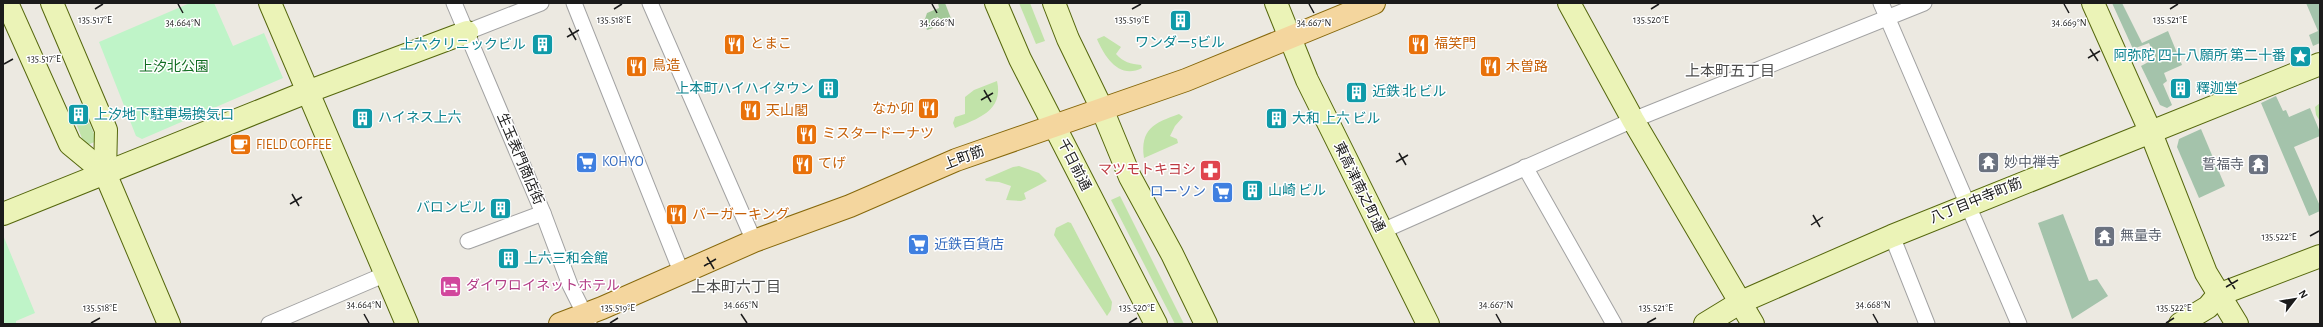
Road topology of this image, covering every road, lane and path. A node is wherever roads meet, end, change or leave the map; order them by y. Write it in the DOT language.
graph roads {
  1 [pos="7,3"];
  2 [pos="52,3"];
  3 [pos="270,3"];
  4 [pos="454,3"];
  5 [pos="541,3"];
  6 [pos="574,3"];
  7 [pos="650,3"];
  8 [pos="996,3"];
  9 [pos="1054,3"];
  10 [pos="1276,3"];
  11 [pos="1374,3"];
  12 [pos="1569,3"];
  13 [pos="1880,3"];
  14 [pos="1924,3"];
  15 [pos="2093,3"];
  16 [pos="1887,18"];
  17 [pos="467,32"];
  18 [pos="1289,36"];
  19 [pos="2320,64"];
  20 [pos="307,92"];
  21 [pos="1102,109"];
  22 [pos="1633,120"];
  23 [pos="1054,126"];
  24 [pos="2151,133"];
  25 [pos="1525,167"];
  26 [pos="105,173"];
  27 [pos="1967,204"];
  28 [pos="3,214"];
  29 [pos="543,214"];
  30 [pos="1380,232"];
  31 [pos="1892,236"];
  32 [pos="468,241"];
  33 [pos="754,241"];
  34 [pos="2320,256"];
  35 [pos="386,274"];
  36 [pos="682,274"];
  37 [pos="2218,296"];
  38 [pos="1740,302"];
  39 [pos="587,319"];
  40 [pos="169,324"];
  41 [pos="268,324"];
  42 [pos="407,324"];
  43 [pos="560,324"];
  44 [pos="1156,324"];
  45 [pos="1206,324"];
  46 [pos="1428,324"];
  47 [pos="1614,324"];
  48 [pos="1705,324"];
  49 [pos="1753,324"];
  50 [pos="1928,324"];
  51 [pos="2019,324"];
  52 [pos="2180,324"];
  53 [pos="2237,324"];
  1 -- 26 [label="street"];
  2 -- 26 [label="street"];
  3 -- 20 [label="street"];
  4 -- 17 [label="street, 生玉表門商店街"];
  5 -- 17 [label="street"];
  6 -- 36 [label="street"];
  7 -- 33 [label="street"];
  8 -- 23 [label="street, 千日前通"];
  9 -- 21 [label="street"];
  10 -- 18 [label="street, 東高津南之町通"];
  11 -- 18 [label="main road, 上町筋"];
  12 -- 22 [label="street"];
  13 -- 16 [label="street"];
  14 -- 16 [label="street"];
  15 -- 24 [label="street"];
  16 -- 22 [label="street"];
  16 -- 27 [label="street"];
  17 -- 20 [label="street"];
  17 -- 29 [label="street, 生玉表門商店街"];
  18 -- 21 [label="main road, 上町筋"];
  18 -- 30 [label="street, 東高津南之町通"];
  19 -- 24 [label="street, 八丁目中寺町筋"];
  20 -- 26 [label="street"];
  20 -- 35 [label="street"];
  21 -- 23 [label="main road, 上町筋"];
  21 -- 45 [label="street"];
  22 -- 25 [label="street"];
  22 -- 38 [label="street"];
  23 -- 33 [label="main road, 上町筋"];
  23 -- 44 [label="street, 千日前通"];
  24 -- 27 [label="street, 八丁目中寺町筋"];
  24 -- 37 [label="street"];
  25 -- 30 [label="street"];
  25 -- 47 [label="street"];
  26 -- 28 [label="street"];
  26 -- 40 [label="street"];
  27 -- 31 [label="street, 八丁目中寺町筋"];
  27 -- 51 [label="street"];
  29 -- 32 [label="street"];
  29 -- 39 [label="street, 生玉表門商店街"];
  30 -- 46 [label="street, 東高津南之町通"];
  31 -- 38 [label="street, 八丁目中寺町筋"];
  31 -- 50 [label="street"];
  33 -- 36 [label="main road, 上町筋"];
  34 -- 37 [label="street"];
  35 -- 41 [label="street"];
  35 -- 42 [label="street"];
  36 -- 39 [label="main road, 上町筋"];
  37 -- 52 [label="street"];
  37 -- 53 [label="street"];
  38 -- 48 [label="street, 八丁目中寺町筋"];
  38 -- 49 [label="street"];
  39 -- 43 [label="main road, 上町筋"];
}
